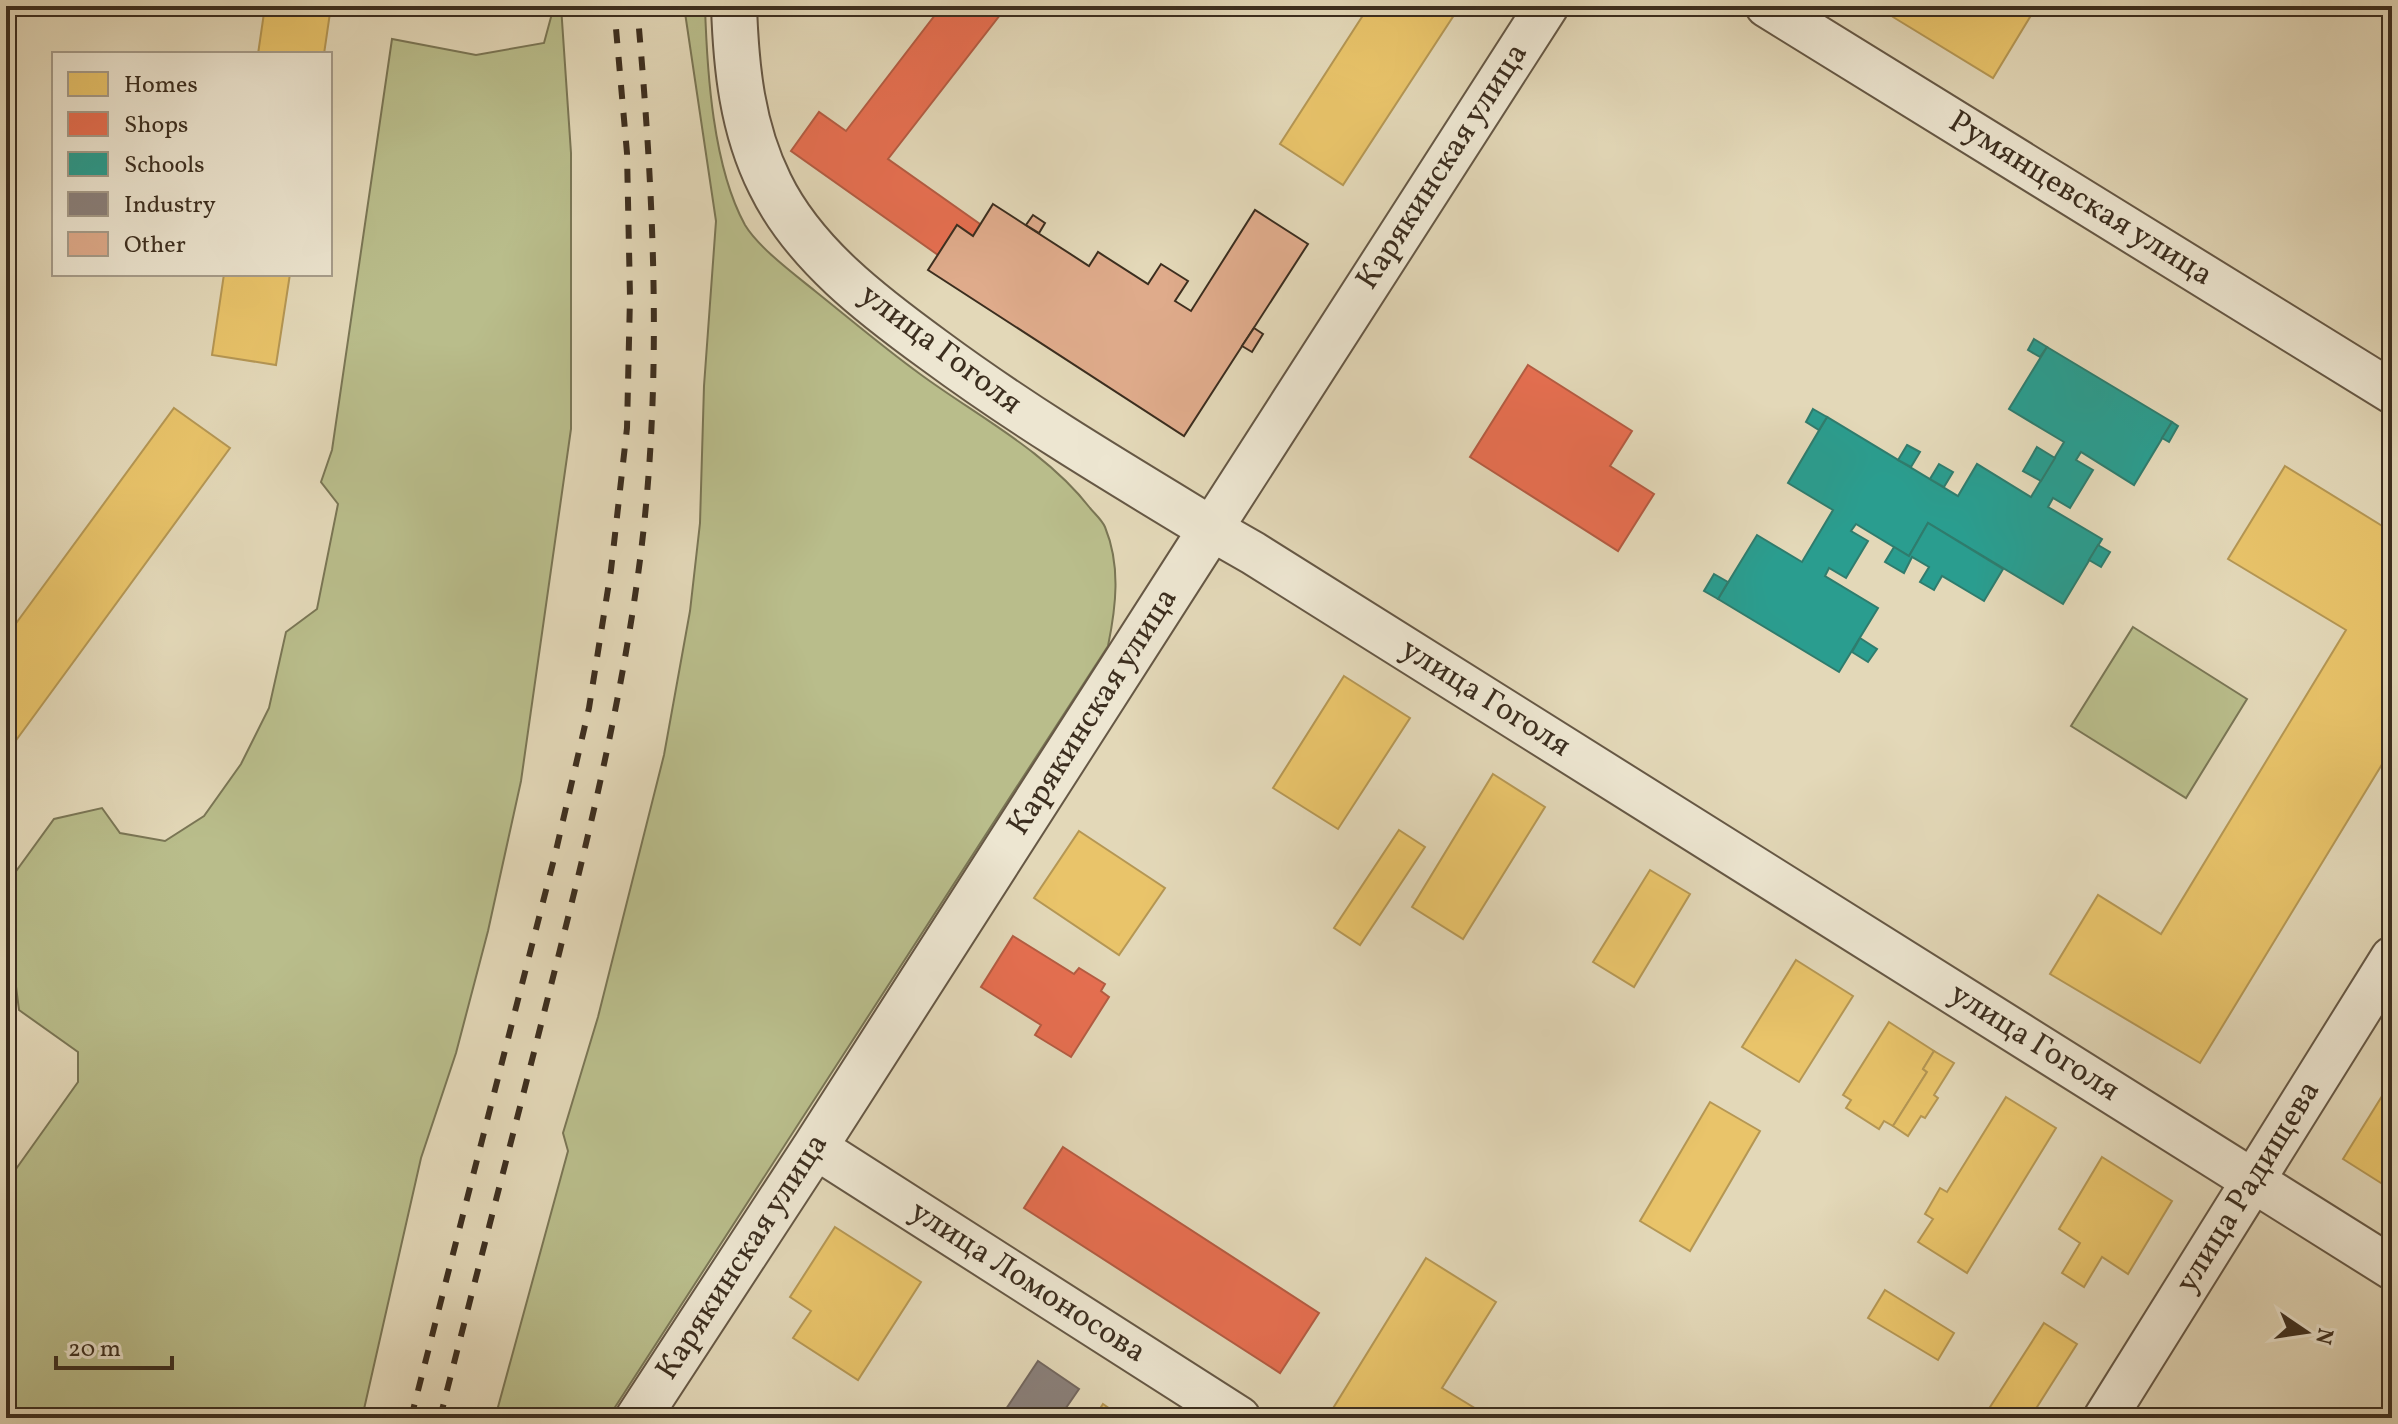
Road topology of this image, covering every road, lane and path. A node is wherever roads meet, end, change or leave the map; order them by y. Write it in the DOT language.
graph roads {
  1 [pos="734,6"];
  2 [pos="1547,6"];
  3 [pos="1767,6"];
  4 [pos="2392,392"];
  5 [pos="1211,529"];
  6 [pos="2392,958"];
  7 [pos="815,1147"];
  8 [pos="2254,1182"];
  9 [pos="2392,1268"];
  10 [pos="638,1418"];
  11 [pos="1239,1418"];
  12 [pos="2105,1418"];
  1 -- 5 [label="street, улица Гоголя"];
  2 -- 5 [label="street, Карякинская улица"];
  3 -- 4 [label="street, Румянцевская улица"];
  5 -- 7 [label="street, Карякинская улица"];
  5 -- 8 [label="street, улица Гоголя"];
  6 -- 8 [label="street, улица Радищева"];
  7 -- 10 [label="street, Карякинская улица"];
  7 -- 11 [label="street, улица Ломоносова"];
  8 -- 9 [label="street, улица Гоголя"];
  8 -- 12 [label="street, улица Радищева"];
}
